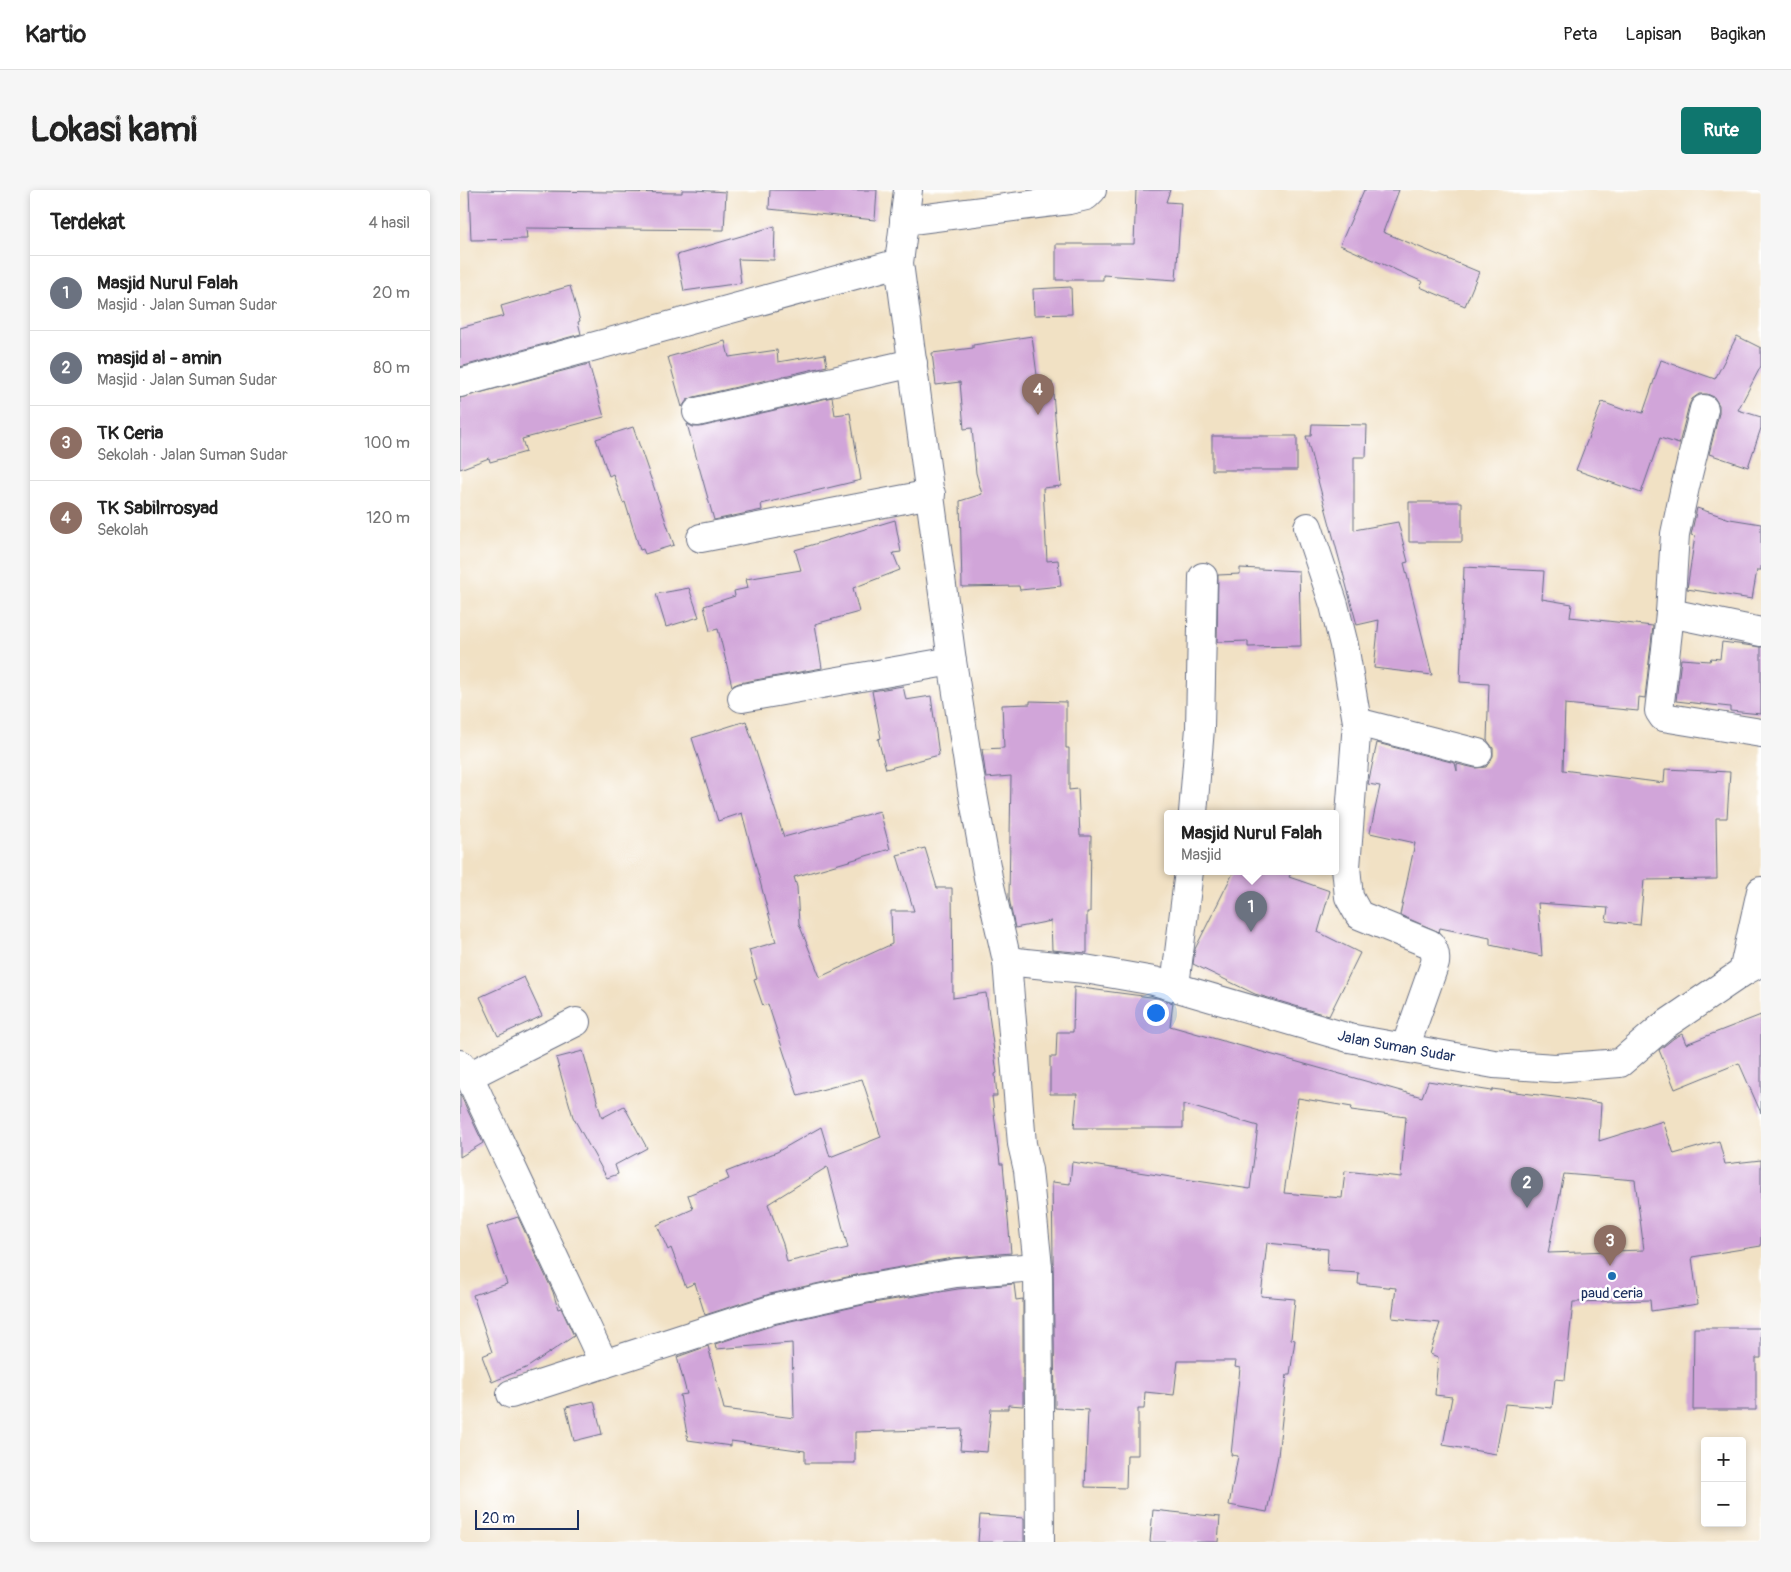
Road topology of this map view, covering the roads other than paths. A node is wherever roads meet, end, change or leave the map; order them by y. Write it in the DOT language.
graph roads {
  1 [pos="908,190"];
  2 [pos="1092,190"];
  3 [pos="904,221"];
  4 [pos="899,263"];
  5 [pos="913,363"];
  6 [pos="460,383"];
  7 [pos="1704,409"];
  8 [pos="697,412"];
  9 [pos="930,494"];
  10 [pos="1308,527"];
  11 [pos="701,538"];
  12 [pos="1203,577"];
  13 [pos="1670,613"];
  14 [pos="1761,632"];
  15 [pos="952,661"];
  16 [pos="742,698"];
  17 [pos="1357,722"];
  18 [pos="1761,733"];
  19 [pos="1478,753"];
  20 [pos="1193,810"];
  21 [pos="1189,875"];
  22 [pos="1761,892"];
  23 [pos="1007,960"];
  24 [pos="1752,967"];
  25 [pos="1175,986"];
  26 [pos="576,1022"];
  27 [pos="1405,1048"];
  28 [pos="464,1070"];
  29 [pos="1038,1266"];
  30 [pos="604,1364"];
  31 [pos="511,1394"];
  32 [pos="1040,1542"];
  1 -- 3 [label="street"];
  2 -- 3 [label="street"];
  3 -- 4 [label="street"];
  4 -- 5 [label="street"];
  4 -- 6 [label="street"];
  5 -- 8 [label="street"];
  5 -- 9 [label="street"];
  7 -- 13 [label="street"];
  9 -- 11 [label="street"];
  9 -- 15 [label="street"];
  10 -- 17 [label="street"];
  12 -- 20 [label="street"];
  13 -- 14 [label="street"];
  13 -- 18 [label="street"];
  15 -- 16 [label="street"];
  15 -- 23 [label="street"];
  17 -- 19 [label="street"];
  17 -- 27 [label="street"];
  21 -- 25 [label="street"];
  22 -- 24 [label="street"];
  23 -- 25 [label="street, Jalan Suman Sudar"];
  23 -- 29 [label="street"];
  24 -- 27 [label="street, Jalan Suman Sudar"];
  25 -- 27 [label="street, Jalan Suman Sudar"];
  26 -- 28 [label="street"];
  28 -- 30 [label="street"];
  29 -- 30 [label="street"];
  29 -- 32 [label="street"];
  30 -- 31 [label="street"];
}
